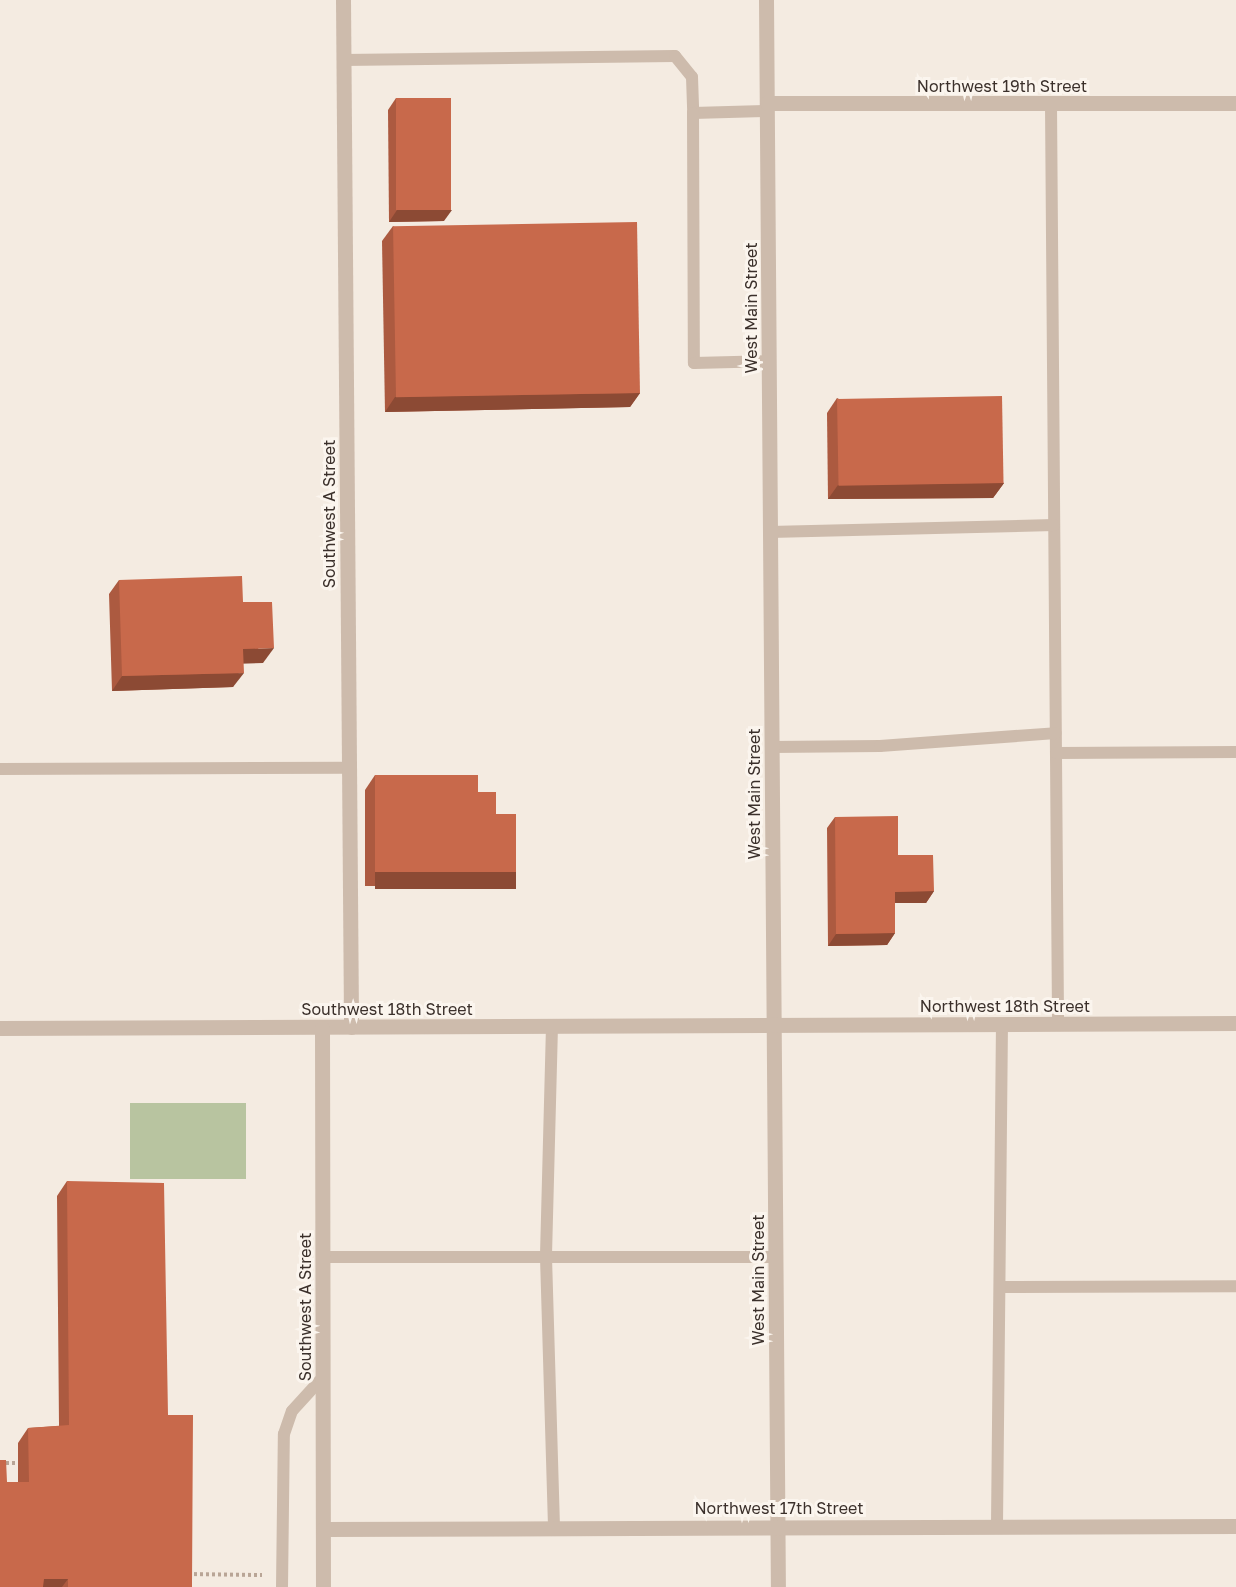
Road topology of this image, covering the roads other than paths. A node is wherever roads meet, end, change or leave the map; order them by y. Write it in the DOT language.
graph roads {
  1 [pos="343,0"];
  2 [pos="766,0"];
  3 [pos="343,60"];
  4 [pos="1236,103"];
  5 [pos="1050,105"];
  6 [pos="767,107"];
  7 [pos="693,113"];
  8 [pos="769,361"];
  9 [pos="1054,525"];
  10 [pos="770,532"];
  11 [pos="1056,733"];
  12 [pos="772,747"];
  13 [pos="1236,752"];
  14 [pos="1056,753"];
  15 [pos="349,768"];
  16 [pos="0,769"];
  17 [pos="1236,1023"];
  18 [pos="1002,1024"];
  19 [pos="1058,1024"];
  20 [pos="774,1025"];
  21 [pos="552,1026"];
  22 [pos="351,1027"];
  23 [pos="0,1028"];
  24 [pos="322,1028"];
  25 [pos="323,1257"];
  26 [pos="546,1257"];
  27 [pos="776,1257"];
  28 [pos="1236,1286"];
  29 [pos="1000,1287"];
  30 [pos="323,1377"];
  31 [pos="554,1526"];
  32 [pos="777,1526"];
  33 [pos="997,1526"];
  34 [pos="1236,1526"];
  35 [pos="323,1529"];
  36 [pos="282,1581"];
  37 [pos="323,1587"];
  38 [pos="778,1587"];
  1 -- 3 [label="street, Southwest A Street"];
  2 -- 6 [label="street, West Main Street"];
  3 -- 7 [label="lane"];
  3 -- 15 [label="street, Southwest A Street"];
  4 -- 5 [label="street, Northwest 19th Street"];
  5 -- 6 [label="street, Northwest 19th Street"];
  5 -- 9 [label="lane"];
  6 -- 7 [label="lane"];
  6 -- 8 [label="street, West Main Street"];
  7 -- 8 [label="lane"];
  8 -- 10 [label="street, West Main Street"];
  9 -- 10 [label="lane"];
  9 -- 11 [label="lane"];
  10 -- 12 [label="street, West Main Street"];
  11 -- 12 [label="lane"];
  11 -- 14 [label="lane"];
  12 -- 20 [label="street, West Main Street"];
  13 -- 14 [label="lane"];
  14 -- 19 [label="lane"];
  15 -- 16 [label="lane"];
  15 -- 22 [label="street, Southwest A Street"];
  17 -- 19 [label="street, Northwest 18th Street"];
  18 -- 19 [label="street, Northwest 18th Street"];
  18 -- 20 [label="street, Northwest 18th Street"];
  18 -- 29 [label="lane"];
  20 -- 21 [label="street, Southwest 18th Street"];
  20 -- 27 [label="street, West Main Street"];
  21 -- 22 [label="street, Southwest 18th Street"];
  21 -- 26 [label="lane"];
  22 -- 24 [label="street, Southwest 18th Street"];
  23 -- 24 [label="street, Southwest 18th Street"];
  24 -- 25 [label="street, Southwest A Street"];
  25 -- 26 [label="lane"];
  25 -- 30 [label="street, Southwest A Street"];
  26 -- 27 [label="lane"];
  26 -- 31 [label="lane"];
  27 -- 32 [label="street, West Main Street"];
  28 -- 29 [label="lane"];
  29 -- 33 [label="lane"];
  30 -- 35 [label="street, Southwest A Street"];
  30 -- 36 [label="lane"];
  31 -- 32 [label="street, Northwest 17th Street"];
  31 -- 35 [label="street, Northwest 17th Street"];
  32 -- 33 [label="street, Northwest 17th Street"];
  32 -- 38 [label="street, West Main Street"];
  33 -- 34 [label="street, Northwest 17th Street"];
  35 -- 37 [label="street, Southwest A Street"];
}
